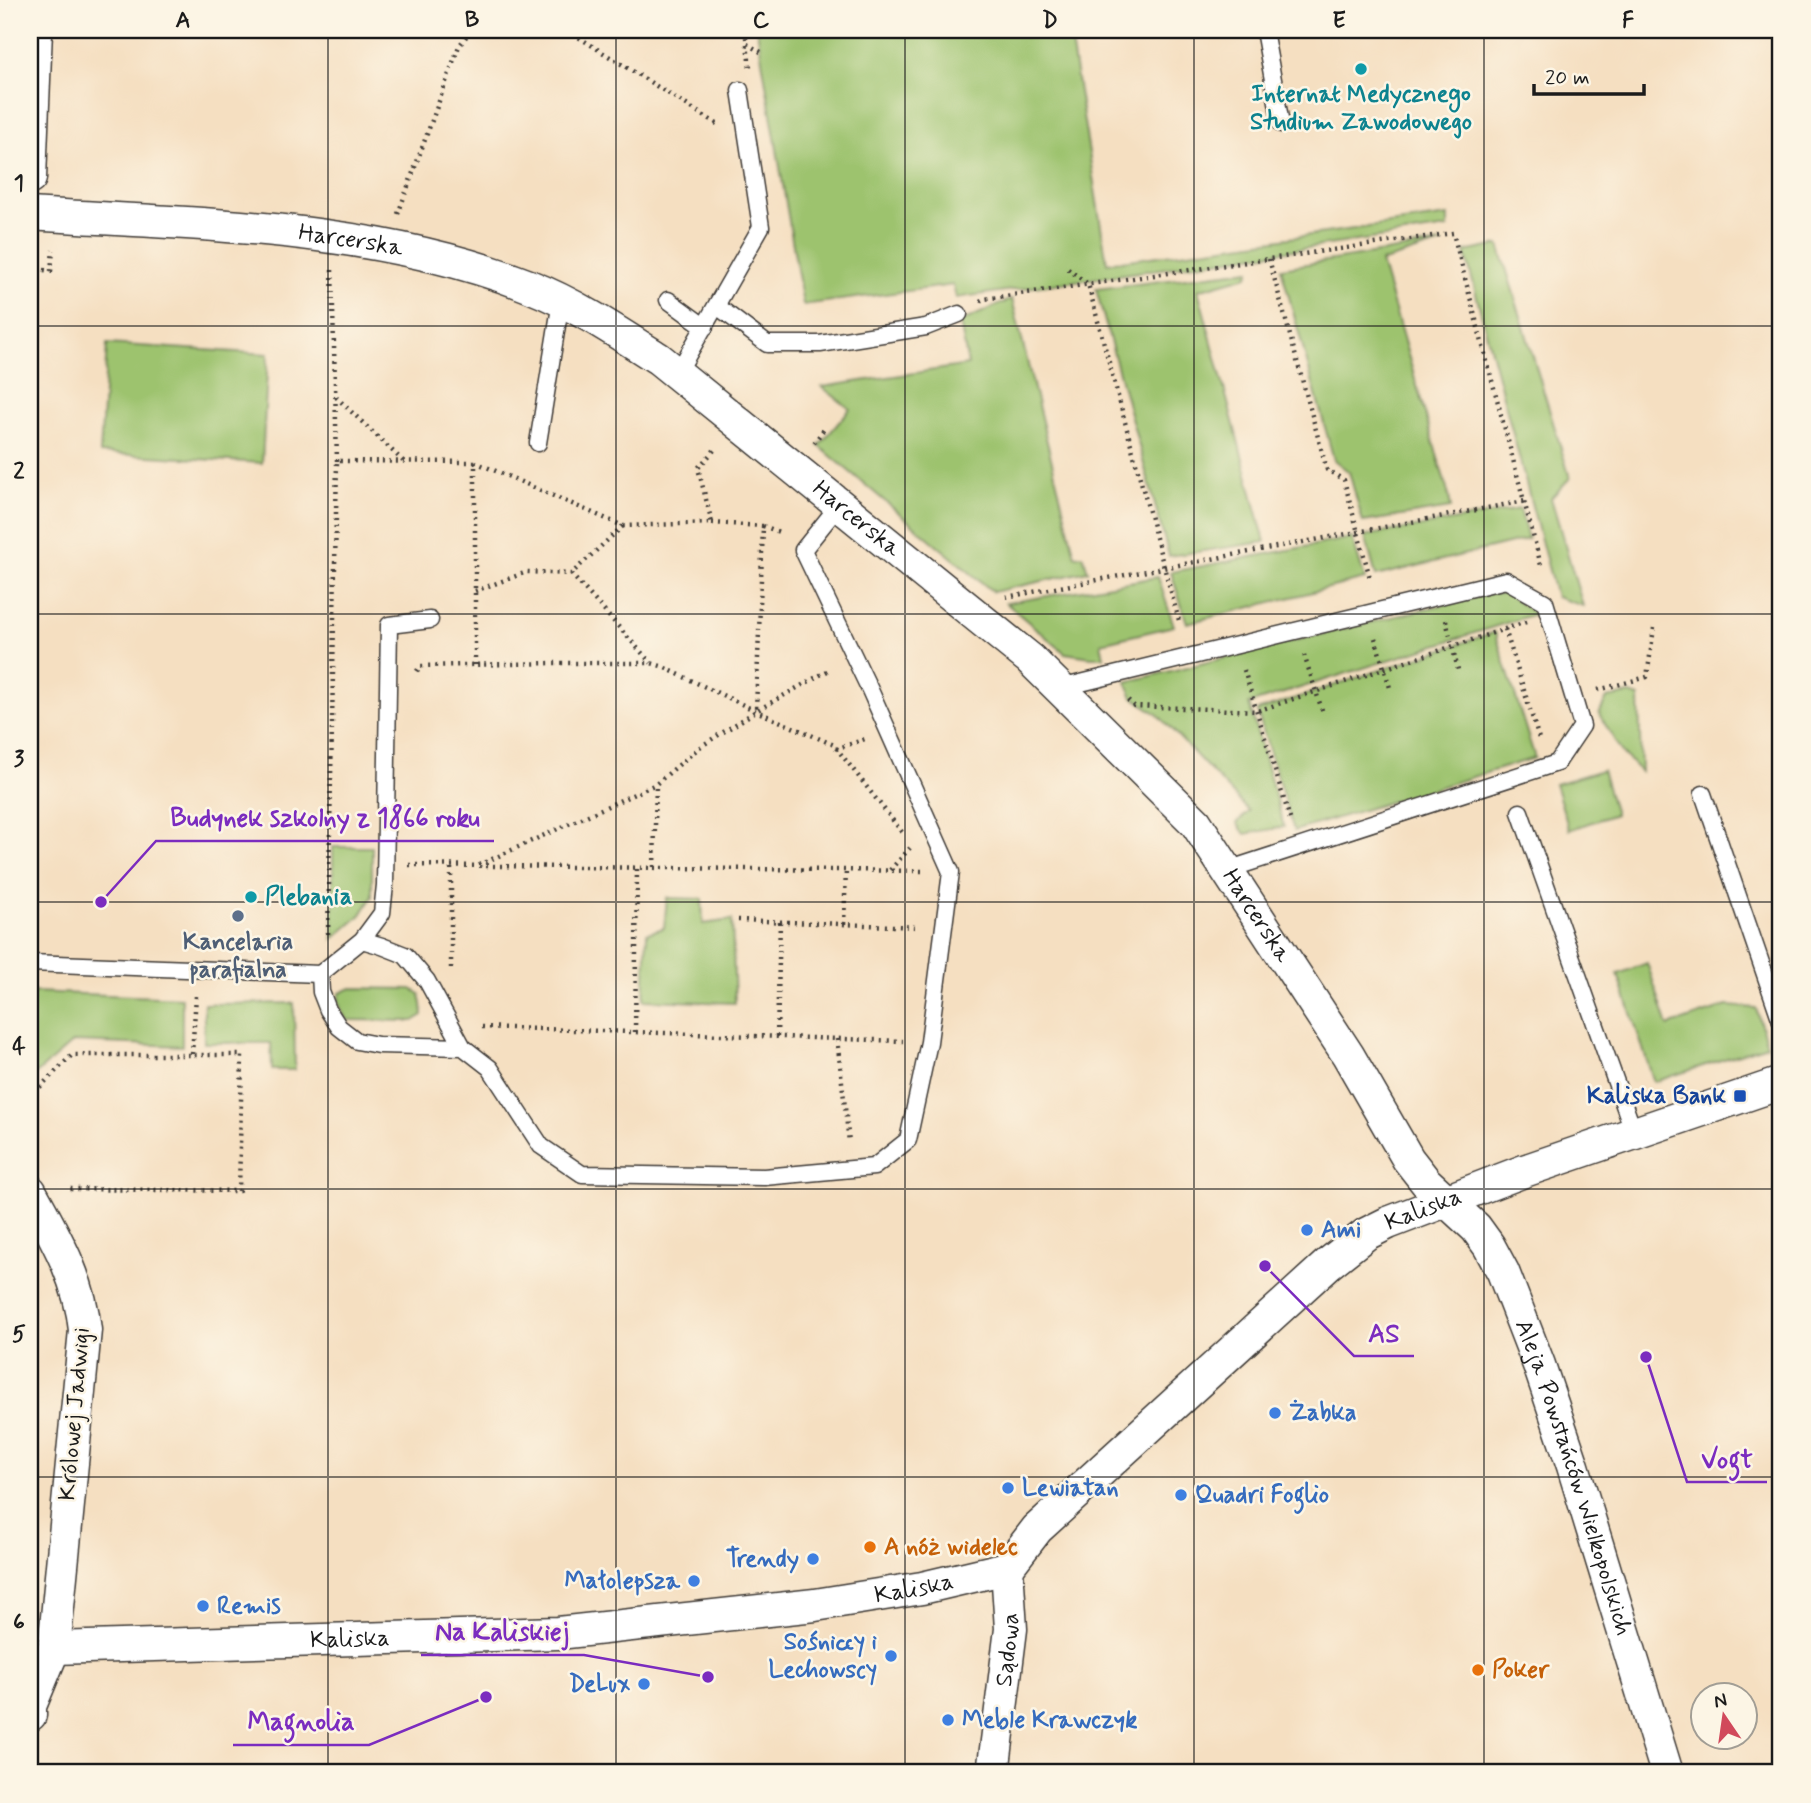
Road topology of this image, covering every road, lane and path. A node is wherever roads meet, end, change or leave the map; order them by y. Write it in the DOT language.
graph roads {
  1 [pos="36,30"];
  2 [pos="471,30"];
  3 [pos="567,30"];
  4 [pos="1264,30"];
  5 [pos="747,44"];
  6 [pos="761,52"];
  7 [pos="740,89"];
  8 [pos="1281,124"];
  9 [pos="723,127"];
  10 [pos="30,178"];
  11 [pos="30,214"];
  12 [pos="396,223"];
  13 [pos="331,237"];
  14 [pos="61,243"];
  15 [pos="1269,259"];
  16 [pos="30,268"];
  17 [pos="1068,269"];
  18 [pos="1088,284"];
  19 [pos="667,300"];
  20 [pos="561,301"];
  21 [pos="717,306"];
  22 [pos="959,314"];
  23 [pos="705,327"];
  24 [pos="677,374"];
  25 [pos="335,397"];
  26 [pos="739,424"];
  27 [pos="538,443"];
  28 [pos="337,461"];
  29 [pos="475,461"];
  30 [pos="403,462"];
  31 [pos="1525,500"];
  32 [pos="839,505"];
  33 [pos="712,523"];
  34 [pos="623,526"];
  35 [pos="1358,531"];
  36 [pos="1164,568"];
  37 [pos="571,574"];
  38 [pos="1370,578"];
  39 [pos="475,591"];
  40 [pos="1439,596"];
  41 [pos="1006,597"];
  42 [pos="1547,608"];
  43 [pos="1367,614"];
  44 [pos="430,620"];
  45 [pos="1180,624"];
  46 [pos="1654,628"];
  47 [pos="1505,629"];
  48 [pos="1296,631"];
  49 [pos="1237,645"];
  50 [pos="1452,646"];
  51 [pos="855,657"];
  52 [pos="652,663"];
  53 [pos="1384,669"];
  54 [pos="1458,670"];
  55 [pos="1105,677"];
  56 [pos="411,678"];
  57 [pos="1060,688"];
  58 [pos="1317,691"];
  59 [pos="1391,691"];
  60 [pos="1573,696"];
  61 [pos="1257,710"];
  62 [pos="756,711"];
  63 [pos="1323,713"];
  64 [pos="1548,766"];
  65 [pos="656,784"];
  66 [pos="1703,794"];
  67 [pos="1520,812"];
  68 [pos="904,835"];
  69 [pos="913,846"];
  70 [pos="1298,847"];
  71 [pos="451,864"];
  72 [pos="385,865"];
  73 [pos="477,865"];
  74 [pos="654,867"];
  75 [pos="636,868"];
  76 [pos="846,870"];
  77 [pos="1227,870"];
  78 [pos="933,872"];
  79 [pos="951,872"];
  80 [pos="738,920"];
  81 [pos="779,922"];
  82 [pos="844,924"];
  83 [pos="943,928"];
  84 [pos="362,940"];
  85 [pos="30,963"];
  86 [pos="197,969"];
  87 [pos="451,972"];
  88 [pos="320,974"];
  89 [pos="1781,1021"];
  90 [pos="451,1026"];
  91 [pos="635,1032"];
  92 [pos="777,1037"];
  93 [pos="837,1039"];
  94 [pos="929,1042"];
  95 [pos="463,1047"];
  96 [pos="192,1054"];
  97 [pos="1781,1083"];
  98 [pos="30,1097"];
  99 [pos="1634,1133"];
  100 [pos="852,1170"];
  101 [pos="44,1190"];
  102 [pos="1447,1200"];
  103 [pos="1007,1568"];
  104 [pos="54,1648"];
  105 [pos="30,1714"];
  106 [pos="993,1773"];
  107 [pos="1667,1773"];
  1 -- 10 [label="street"];
  2 -- 12 [label="path"];
  3 -- 9 [label="path"];
  4 -- 8 [label="lane"];
  5 -- 6 [label="path"];
  7 -- 21 [label="lane"];
  11 -- 13 [label="street, Harcerska"];
  13 -- 20 [label="street, Harcerska"];
  13 -- 25 [label="path"];
  14 -- 16 [label="path"];
  15 -- 18 [label="path"];
  15 -- 31 [label="path"];
  15 -- 35 [label="path"];
  17 -- 18 [label="path"];
  18 -- 22 [label="path"];
  18 -- 36 [label="path"];
  19 -- 23 [label="lane"];
  20 -- 24 [label="street, Harcerska"];
  20 -- 27 [label="lane"];
  21 -- 22 [label="lane"];
  21 -- 23 [label="lane"];
  23 -- 24 [label="lane"];
  24 -- 26 [label="street, Harcerska"];
  25 -- 28 [label="path"];
  25 -- 30 [label="path"];
  26 -- 32 [label="street, Harcerska"];
  26 -- 33 [label="path"];
  29 -- 34 [label="path"];
  31 -- 35 [label="path"];
  31 -- 42 [label="path"];
  32 -- 51 [label="lane"];
  32 -- 57 [label="street, Harcerska"];
  33 -- 34 [label="path"];
  33 -- 62 [label="path"];
  34 -- 37 [label="path"];
  35 -- 36 [label="path"];
  35 -- 38 [label="path"];
  36 -- 41 [label="path"];
  36 -- 45 [label="path"];
  37 -- 39 [label="path"];
  37 -- 52 [label="path"];
  40 -- 42 [label="lane"];
  40 -- 43 [label="lane"];
  40 -- 50 [label="path"];
  42 -- 47 [label="path"];
  42 -- 60 [label="lane"];
  43 -- 48 [label="lane"];
  43 -- 53 [label="path"];
  44 -- 72 [label="lane"];
  46 -- 60 [label="path"];
  47 -- 50 [label="path"];
  47 -- 64 [label="path"];
  48 -- 49 [label="lane"];
  48 -- 58 [label="path"];
  49 -- 55 [label="lane"];
  49 -- 61 [label="path"];
  50 -- 53 [label="path"];
  50 -- 54 [label="path"];
  51 -- 62 [label="path"];
  51 -- 79 [label="lane"];
  52 -- 56 [label="path"];
  52 -- 62 [label="path"];
  53 -- 58 [label="path"];
  53 -- 59 [label="path"];
  55 -- 57 [label="lane"];
  55 -- 61 [label="path"];
  57 -- 77 [label="street, Harcerska"];
  58 -- 61 [label="path"];
  58 -- 63 [label="path"];
  60 -- 64 [label="lane"];
  61 -- 70 [label="path"];
  62 -- 65 [label="path"];
  62 -- 68 [label="path"];
  64 -- 70 [label="lane"];
  65 -- 73 [label="path"];
  65 -- 74 [label="path"];
  66 -- 89 [label="lane"];
  67 -- 99 [label="lane"];
  69 -- 78 [label="path"];
  70 -- 77 [label="lane"];
  71 -- 72 [label="path"];
  71 -- 73 [label="path"];
  71 -- 87 [label="path"];
  72 -- 84 [label="lane"];
  73 -- 75 [label="path"];
  74 -- 75 [label="path"];
  74 -- 76 [label="path"];
  75 -- 91 [label="path"];
  76 -- 78 [label="path"];
  76 -- 82 [label="path"];
  77 -- 102 [label="street, Harcerska"];
  78 -- 79 [label="path"];
  79 -- 83 [label="lane"];
  80 -- 81 [label="path"];
  81 -- 82 [label="path"];
  81 -- 92 [label="path"];
  82 -- 83 [label="path"];
  83 -- 94 [label="lane"];
  84 -- 88 [label="lane"];
  84 -- 90 [label="lane"];
  85 -- 86 [label="lane"];
  86 -- 88 [label="lane"];
  86 -- 96 [label="path"];
  88 -- 95 [label="lane"];
  90 -- 91 [label="path"];
  90 -- 95 [label="lane"];
  91 -- 92 [label="path"];
  92 -- 93 [label="path"];
  93 -- 94 [label="path"];
  93 -- 100 [label="path"];
  94 -- 100 [label="lane"];
  95 -- 100 [label="lane"];
  96 -- 98 [label="path"];
  96 -- 101 [label="path"];
  97 -- 99 [label="street, Kaliska"];
  99 -- 102 [label="street, Kaliska"];
  101 -- 104 [label="street, Królowej Jadwigi"];
  102 -- 103 [label="street, Kaliska"];
  102 -- 107 [label="street, Aleja Powstańców Wielkopolskich"];
  103 -- 104 [label="street, Kaliska"];
  103 -- 106 [label="street, Sądowa"];
  104 -- 105 [label="street, Królowej Jadwigi"];
}
